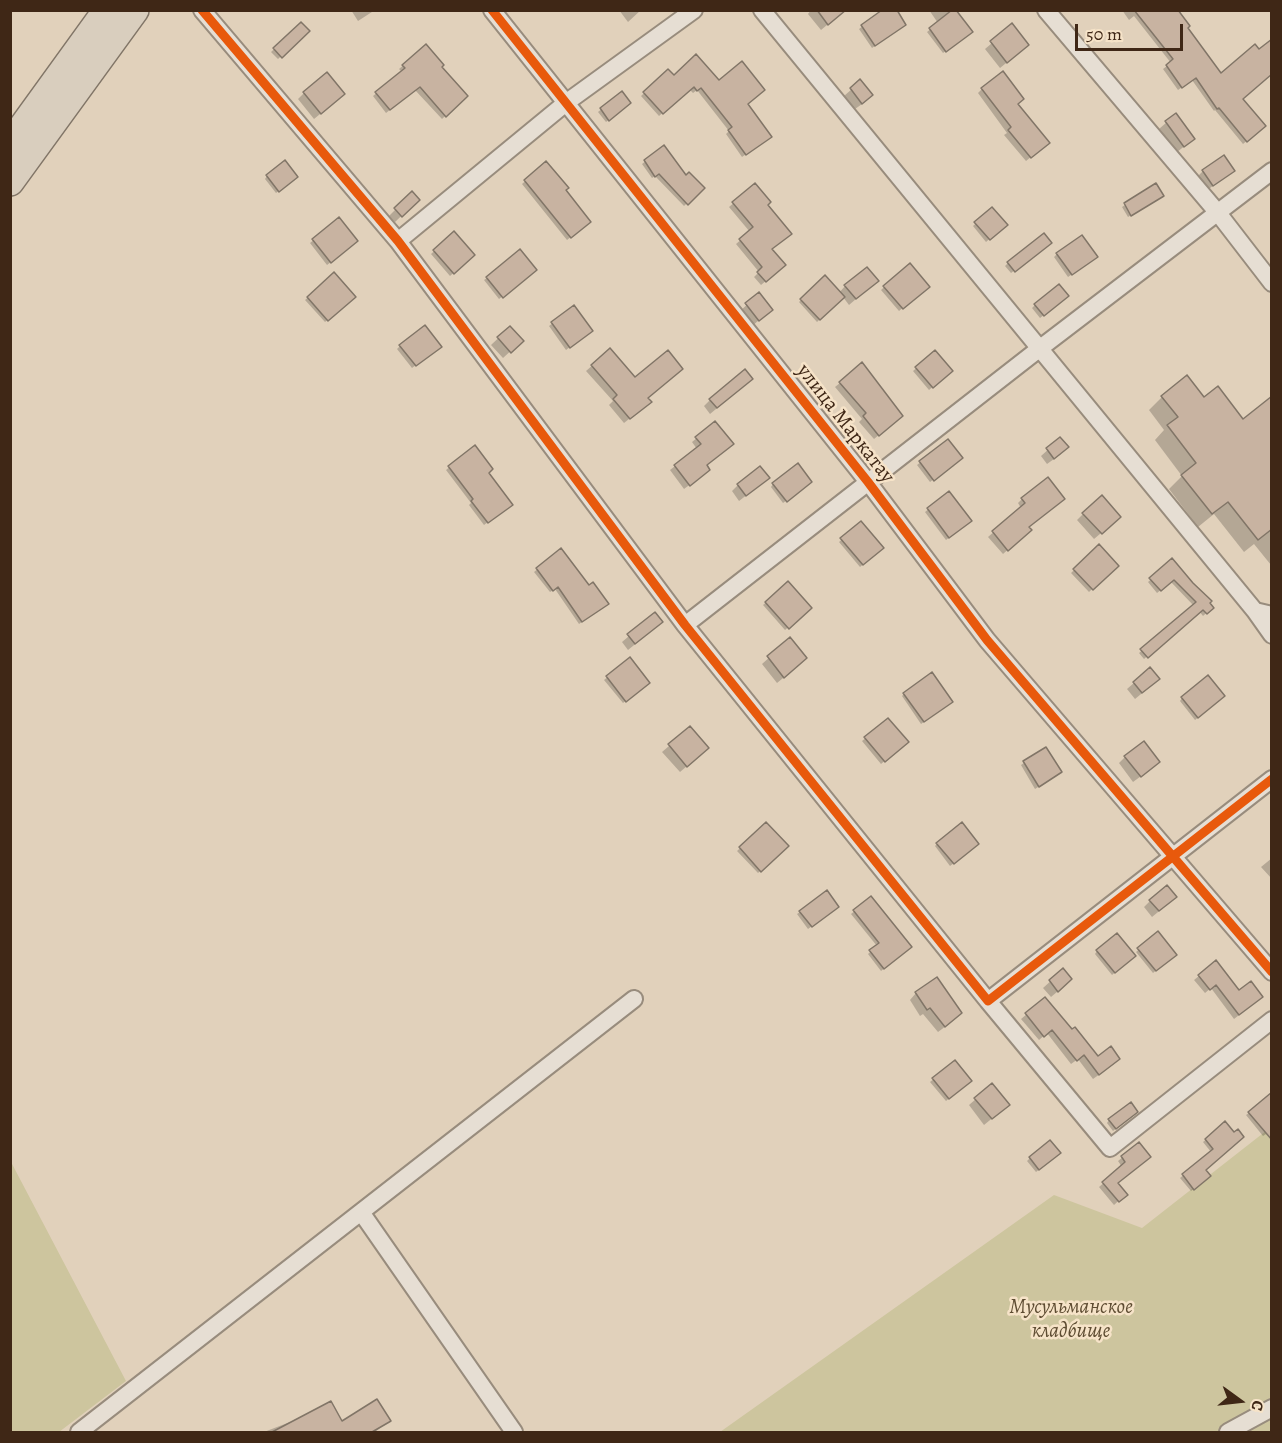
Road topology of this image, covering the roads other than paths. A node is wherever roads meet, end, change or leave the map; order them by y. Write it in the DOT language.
graph roads {
  1 [pos="107,10"];
  2 [pos="135,10"];
  3 [pos="202,10"];
  4 [pos="492,10"];
  5 [pos="694,10"];
  6 [pos="762,10"];
  7 [pos="1046,10"];
  8 [pos="567,102"];
  9 [pos="10,144"];
  10 [pos="1272,171"];
  11 [pos="10,182"];
  12 [pos="1218,213"];
  13 [pos="398,242"];
  14 [pos="1272,283"];
  15 [pos="1039,349"];
  16 [pos="868,482"];
  17 [pos="1263,613"];
  18 [pos="685,625"];
  19 [pos="1272,634"];
  20 [pos="1272,779"];
  21 [pos="1173,856"];
  22 [pos="1272,972"];
  23 [pos="634,999"];
  24 [pos="988,1001"];
  25 [pos="1272,1020"];
  26 [pos="361,1212"];
  27 [pos="1272,1408"];
  28 [pos="79,1432"];
  29 [pos="514,1432"];
  30 [pos="1228,1432"];
  1 -- 9 [label="main road"];
  2 -- 11 [label="main road"];
  3 -- 13 [label="street"];
  4 -- 8 [label="street, улица Маркатау"];
  5 -- 8 [label="street"];
  6 -- 15 [label="street"];
  7 -- 12 [label="street"];
  8 -- 13 [label="street"];
  8 -- 16 [label="street, улица Маркатау"];
  10 -- 12 [label="street"];
  12 -- 14 [label="street"];
  12 -- 15 [label="street"];
  13 -- 18 [label="street"];
  15 -- 16 [label="street"];
  15 -- 17 [label="street"];
  16 -- 18 [label="street"];
  16 -- 21 [label="street, улица Маркатау"];
  17 -- 19 [label="street"];
  18 -- 24 [label="street"];
  20 -- 21 [label="street"];
  21 -- 22 [label="street, улица Маркатау"];
  21 -- 24 [label="street"];
  23 -- 26 [label="street"];
  24 -- 25 [label="street"];
  26 -- 28 [label="street"];
  26 -- 29 [label="street"];
  27 -- 30 [label="street"];
}
